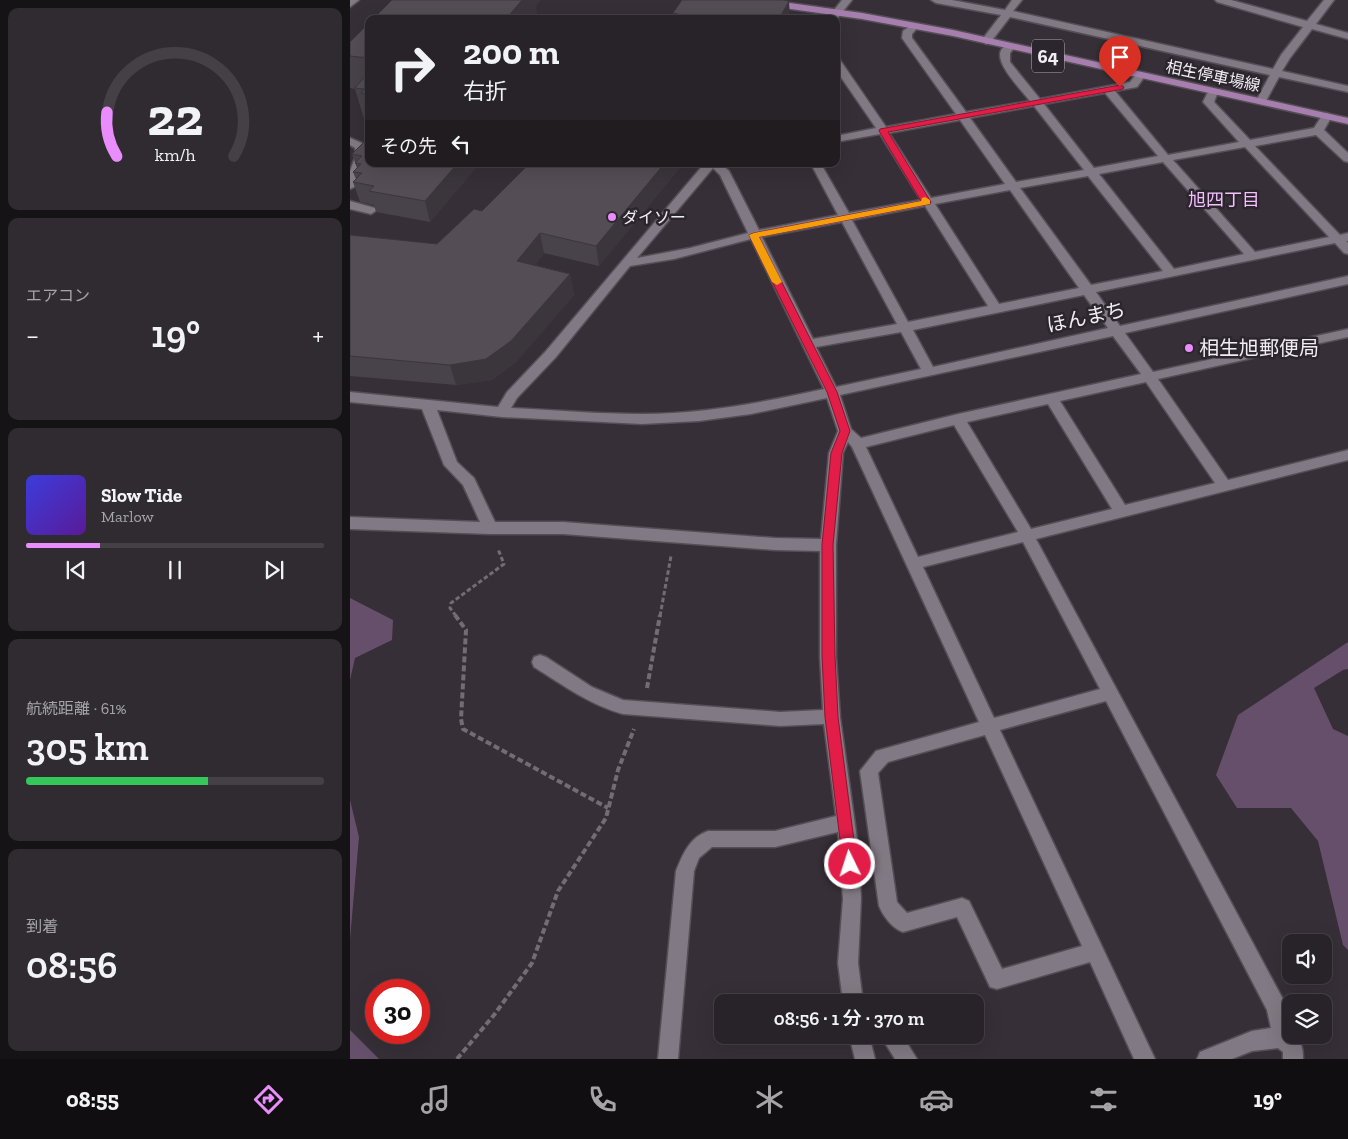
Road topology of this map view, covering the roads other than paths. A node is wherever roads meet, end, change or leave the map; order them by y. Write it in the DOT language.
graph roads {
  1 [pos="354,0"];
  2 [pos="747,0"];
  3 [pos="847,0"];
  4 [pos="936,0"];
  5 [pos="1017,0"];
  6 [pos="1220,0"];
  7 [pos="1329,0"];
  8 [pos="350,4"];
  9 [pos="1007,13"];
  10 [pos="829,15"];
  11 [pos="835,15"];
  12 [pos="840,17"];
  13 [pos="914,26"];
  14 [pos="1310,26"];
  15 [pos="1348,36"];
  16 [pos="986,41"];
  17 [pos="1010,47"];
  18 [pos="840,68"];
  19 [pos="1274,73"];
  20 [pos="1140,76"];
  21 [pos="1348,89"];
  22 [pos="1108,90"];
  23 [pos="1213,92"];
  24 [pos="1261,101"];
  25 [pos="1038,103"];
  26 [pos="963,116"];
  27 [pos="1327,116"];
  28 [pos="1348,121"];
  29 [pos="1318,130"];
  30 [pos="883,131"];
  31 [pos="840,138"];
  32 [pos="350,141"];
  33 [pos="1247,143"];
  34 [pos="1165,158"];
  35 [pos="1348,159"];
  36 [pos="707,167"];
  37 [pos="718,167"];
  38 [pos="818,167"];
  39 [pos="1090,172"];
  40 [pos="350,186"];
  41 [pos="1012,186"];
  42 [pos="927,202"];
  43 [pos="350,205"];
  44 [pos="371,210"];
  45 [pos="844,218"];
  46 [pos="754,235"];
  47 [pos="1343,238"];
  48 [pos="1348,250"];
  49 [pos="1252,256"];
  50 [pos="626,263"];
  51 [pos="1171,273"];
  52 [pos="1348,280"];
  53 [pos="1086,290"];
  54 [pos="995,308"];
  55 [pos="906,327"];
  56 [pos="1116,332"];
  57 [pos="1348,333"];
  58 [pos="808,344"];
  59 [pos="929,372"];
  60 [pos="1149,376"];
  61 [pos="832,392"];
  62 [pos="350,397"];
  63 [pos="1051,398"];
  64 [pos="428,406"];
  65 [pos="502,412"];
  66 [pos="958,419"];
  67 [pos="845,431"];
  68 [pos="858,444"];
  69 [pos="1348,455"];
  70 [pos="1225,486"];
  71 [pos="1122,512"];
  72 [pos="350,523"];
  73 [pos="490,528"];
  74 [pos="1027,536"];
  75 [pos="828,545"];
  76 [pos="912,564"];
  77 [pos="540,662"];
  78 [pos="1110,693"];
  79 [pos="832,717"];
  80 [pos="990,726"];
  81 [pos="846,822"];
  82 [pos="1095,951"];
  83 [pos="852,994"];
  84 [pos="1282,1037"];
  85 [pos="861,1044"];
  86 [pos="896,1044"];
  87 [pos="1289,1044"];
  88 [pos="668,1059"];
  89 [pos="865,1059"];
  90 [pos="907,1059"];
  91 [pos="1145,1059"];
  92 [pos="1207,1059"];
  93 [pos="1293,1059"];
  1 -- 8 [label="street"];
  2 -- 10 [label="main road, 相生停車場線 / 64"];
  3 -- 11 [label="street"];
  4 -- 9 [label="street"];
  5 -- 9 [label="street"];
  6 -- 14 [label="street"];
  7 -- 14 [label="street"];
  9 -- 16 [label="street"];
  9 -- 19 [label="street"];
  12 -- 13 [label="main road, 相生停車場線 / 64"];
  13 -- 16 [label="main road, 相生停車場線 / 64"];
  13 -- 26 [label="street"];
  14 -- 15 [label="street"];
  14 -- 19 [label="street"];
  16 -- 17 [label="main road, 相生停車場線 / 64"];
  17 -- 20 [label="main road, 相生停車場線 / 64"];
  17 -- 25 [label="street"];
  18 -- 30 [label="street"];
  19 -- 21 [label="street"];
  19 -- 24 [label="street"];
  20 -- 22 [label="street"];
  20 -- 23 [label="main road, 相生停車場線 / 64"];
  22 -- 25 [label="street"];
  22 -- 34 [label="street"];
  23 -- 24 [label="main road, 相生停車場線 / 64"];
  23 -- 33 [label="street"];
  24 -- 27 [label="main road, 相生停車場線 / 64"];
  25 -- 26 [label="street"];
  25 -- 39 [label="street"];
  26 -- 30 [label="street"];
  26 -- 41 [label="street"];
  27 -- 28 [label="main road, 相生停車場線 / 64"];
  27 -- 29 [label="street"];
  29 -- 33 [label="street"];
  29 -- 35 [label="street"];
  30 -- 31 [label="street"];
  30 -- 42 [label="street"];
  32 -- 40 [label="street"];
  33 -- 34 [label="street"];
  33 -- 47 [label="street"];
  34 -- 39 [label="street"];
  34 -- 49 [label="street"];
  36 -- 50 [label="street"];
  37 -- 46 [label="street"];
  38 -- 45 [label="street"];
  39 -- 41 [label="street"];
  39 -- 51 [label="street"];
  41 -- 42 [label="street"];
  41 -- 53 [label="street"];
  42 -- 45 [label="street"];
  42 -- 54 [label="street"];
  43 -- 44 [label="street"];
  45 -- 46 [label="street"];
  45 -- 55 [label="street"];
  46 -- 50 [label="street"];
  46 -- 58 [label="street"];
  47 -- 48 [label="street"];
  47 -- 49 [label="street"];
  49 -- 51 [label="street"];
  50 -- 65 [label="street"];
  51 -- 53 [label="street"];
  52 -- 56 [label="street, ほんまち"];
  53 -- 54 [label="street"];
  53 -- 56 [label="street"];
  54 -- 55 [label="street"];
  55 -- 58 [label="street"];
  55 -- 59 [label="street"];
  56 -- 59 [label="street, ほんまち"];
  56 -- 60 [label="street"];
  57 -- 60 [label="street"];
  58 -- 61 [label="street"];
  59 -- 61 [label="street, ほんまち"];
  60 -- 63 [label="street"];
  60 -- 70 [label="street"];
  61 -- 65 [label="street, ほんまち"];
  61 -- 67 [label="street"];
  62 -- 64 [label="street, ほんまち"];
  63 -- 66 [label="street"];
  63 -- 71 [label="street"];
  64 -- 65 [label="street, ほんまち"];
  64 -- 73 [label="street"];
  66 -- 68 [label="street"];
  66 -- 74 [label="street"];
  67 -- 68 [label="street"];
  67 -- 75 [label="street"];
  68 -- 76 [label="street"];
  69 -- 70 [label="street"];
  70 -- 71 [label="street"];
  71 -- 74 [label="street"];
  72 -- 73 [label="street"];
  73 -- 75 [label="street"];
  74 -- 76 [label="street"];
  74 -- 78 [label="street"];
  75 -- 79 [label="street"];
  76 -- 80 [label="street"];
  77 -- 79 [label="street"];
  78 -- 80 [label="street"];
  78 -- 84 [label="street"];
  79 -- 81 [label="street"];
  80 -- 82 [label="street"];
  80 -- 82 [label="street"];
  81 -- 83 [label="street"];
  81 -- 88 [label="street"];
  82 -- 91 [label="street"];
  84 -- 92 [label="street"];
  85 -- 89 [label="street"];
  86 -- 90 [label="street"];
  87 -- 93 [label="street"];
}
